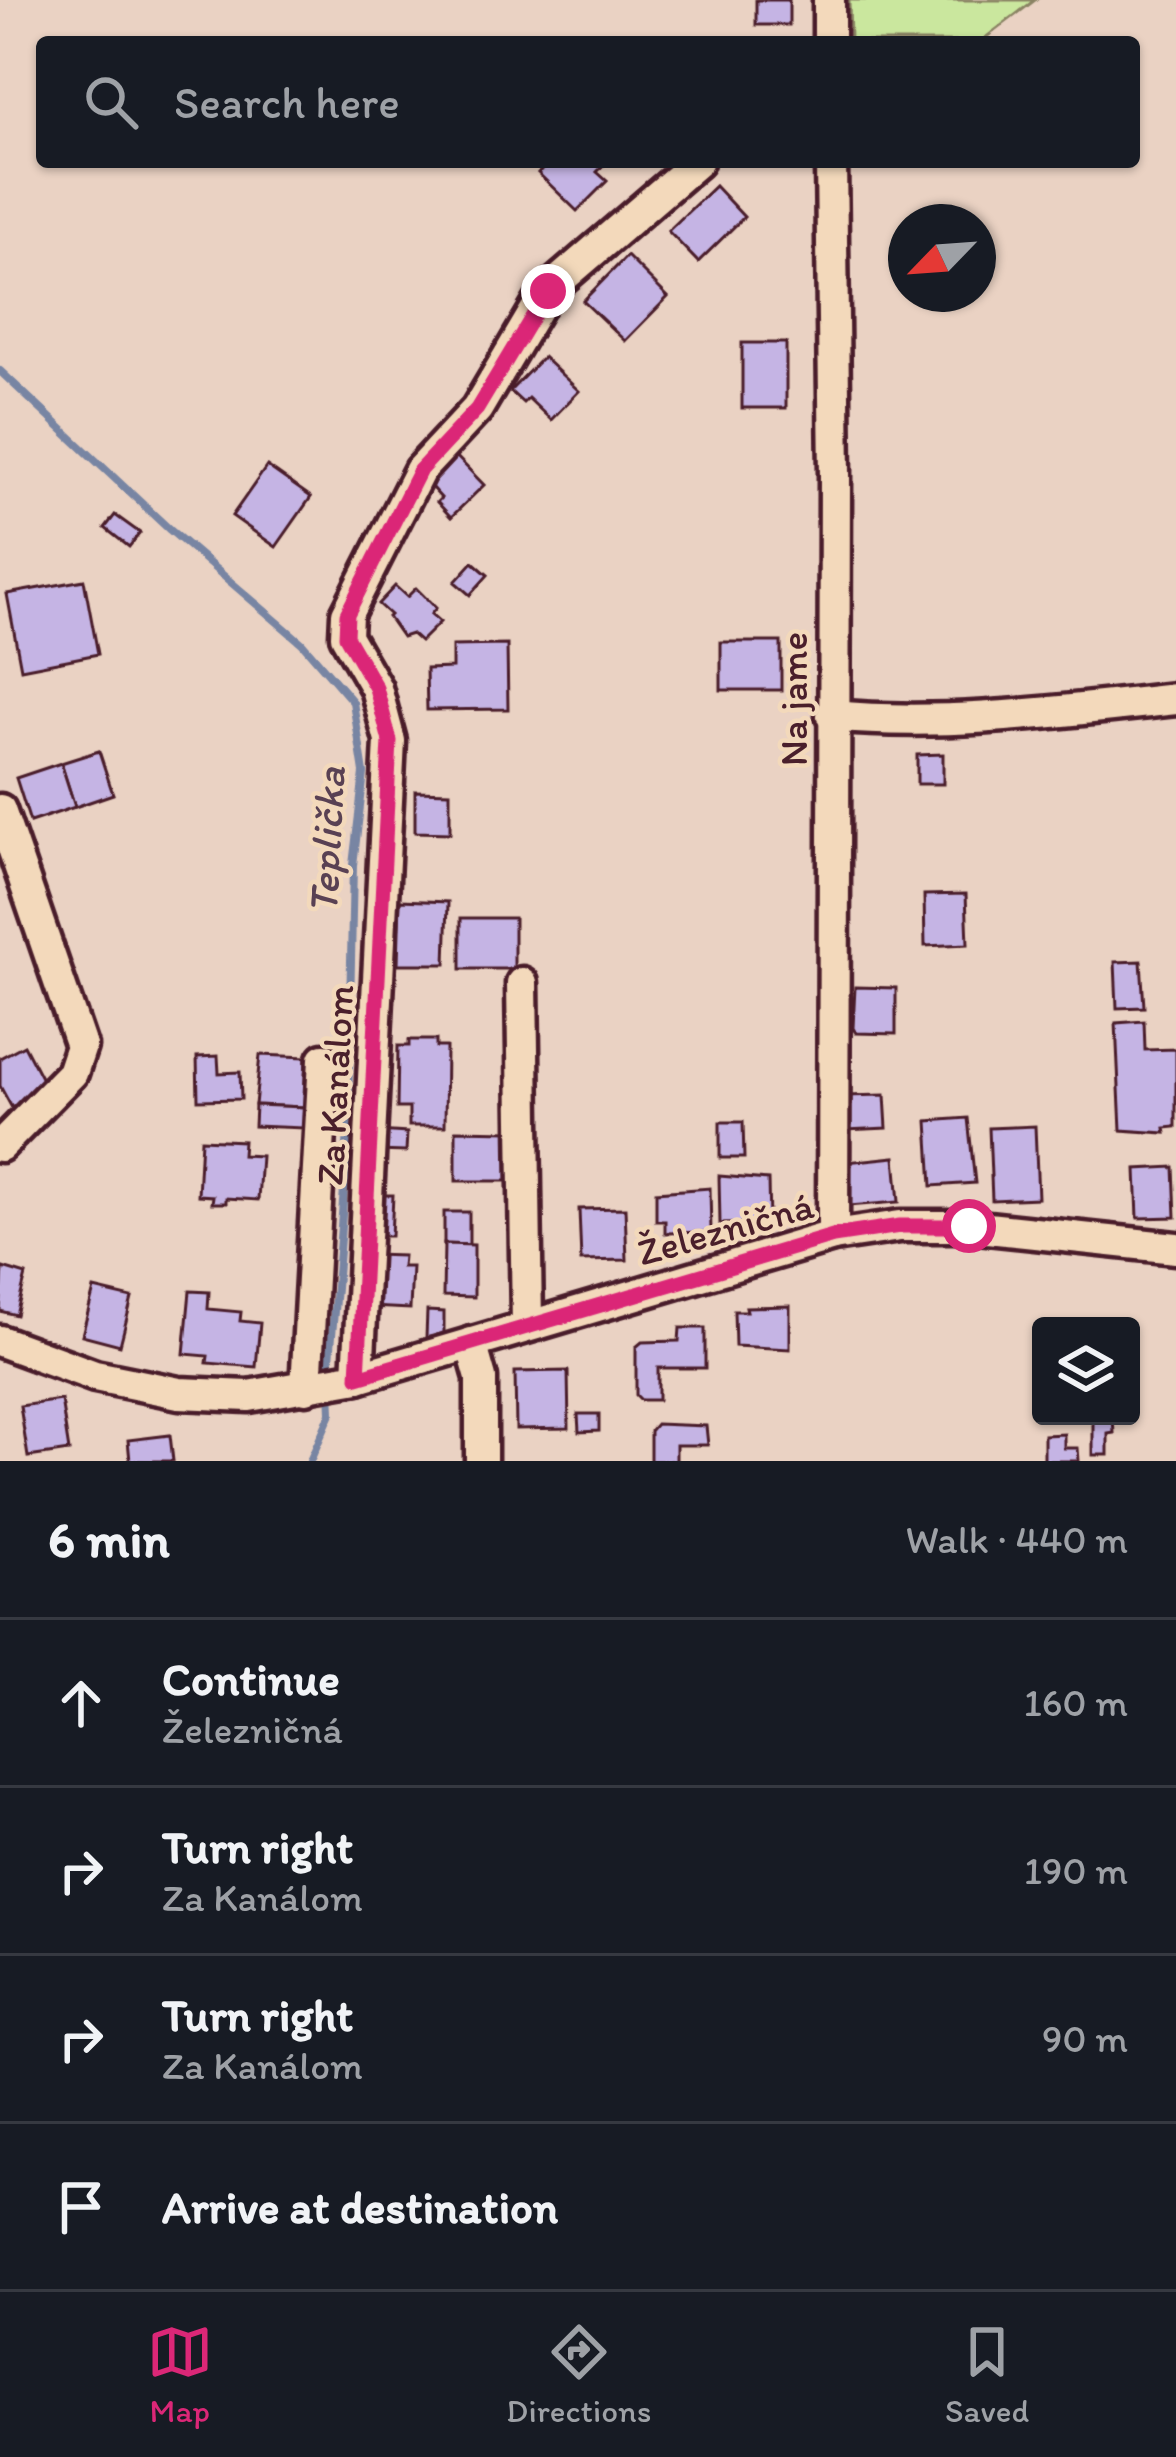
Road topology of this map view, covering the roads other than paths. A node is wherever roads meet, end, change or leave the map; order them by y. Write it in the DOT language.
graph roads {
  1 [pos="829,0"];
  2 [pos="830,36"];
  3 [pos="690,168"];
  4 [pos="831,168"];
  5 [pos="1176,698"];
  6 [pos="832,716"];
  7 [pos="0,810"];
  8 [pos="522,983"];
  9 [pos="324,1059"];
  10 [pos="0,1146"];
  11 [pos="833,1236"];
  12 [pos="1176,1248"];
  13 [pos="527,1325"];
  14 [pos="0,1341"];
  15 [pos="471,1343"];
  16 [pos="354,1378"];
  17 [pos="312,1387"];
  18 [pos="481,1461"];
  1 -- 2 [label="street"];
  3 -- 16 [label="street, Za Kanálom"];
  4 -- 6 [label="street, Na jame"];
  5 -- 6 [label="street"];
  6 -- 11 [label="street, Na jame"];
  7 -- 10 [label="street"];
  8 -- 13 [label="street"];
  9 -- 17 [label="street"];
  11 -- 12 [label="street, Železničná"];
  11 -- 13 [label="street, Železničná"];
  13 -- 15 [label="street, Železničná"];
  14 -- 17 [label="street, Železničná"];
  15 -- 16 [label="street, Železničná"];
  15 -- 18 [label="street"];
  16 -- 17 [label="street, Železničná"];
}
